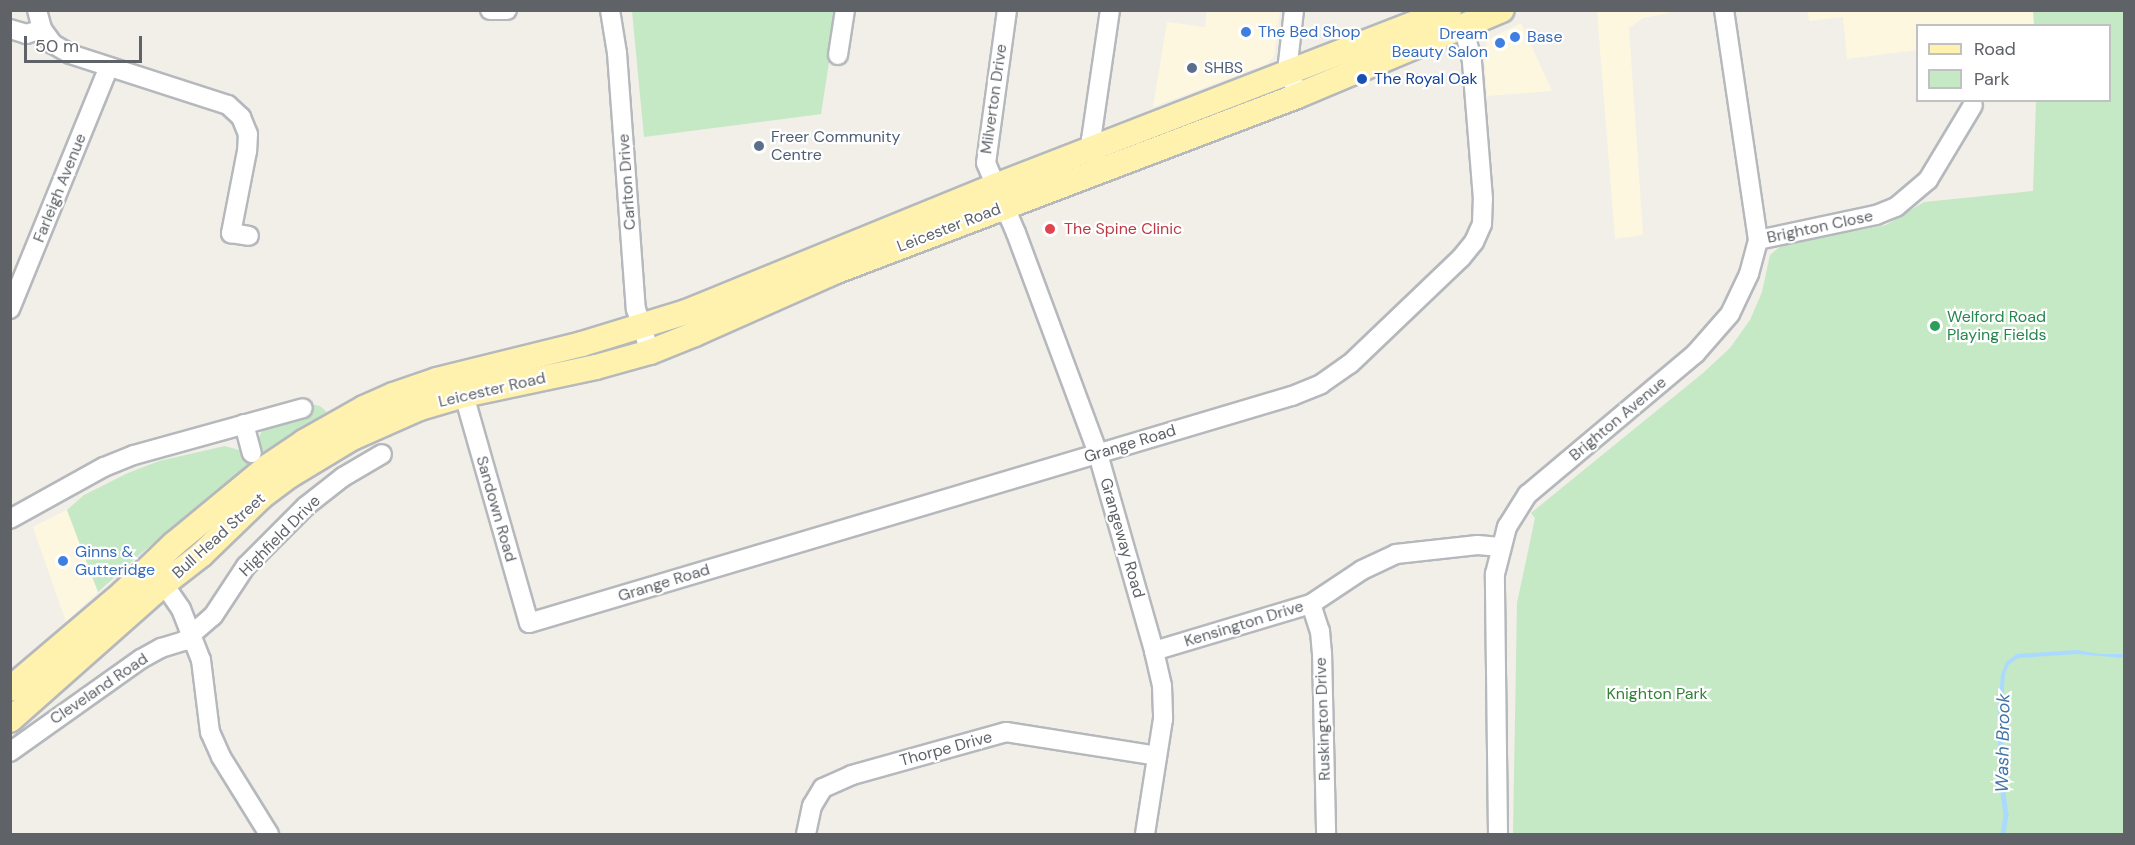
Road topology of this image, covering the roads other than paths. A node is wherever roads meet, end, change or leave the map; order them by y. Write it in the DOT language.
graph roads {
  1 [pos="38,10"];
  2 [pos="490,10"];
  3 [pos="507,10"];
  4 [pos="610,10"];
  5 [pos="845,10"];
  6 [pos="1007,10"];
  7 [pos="1110,10"];
  8 [pos="1294,10"];
  9 [pos="1502,10"];
  10 [pos="1724,10"];
  11 [pos="1456,19"];
  12 [pos="10,29"];
  13 [pos="42,29"];
  14 [pos="838,55"];
  15 [pos="109,67"];
  16 [pos="1289,72"];
  17 [pos="1297,96"];
  18 [pos="1973,105"];
  19 [pos="1097,159"];
  20 [pos="1000,196"];
  21 [pos="232,233"];
  22 [pos="1758,240"];
  23 [pos="10,309"];
  24 [pos="641,327"];
  25 [pos="650,352"];
  26 [pos="464,395"];
  27 [pos="303,408"];
  28 [pos="364,408"];
  29 [pos="389,421"];
  30 [pos="244,424"];
  31 [pos="252,453"];
  32 [pos="382,454"];
  33 [pos="1098,454"];
  34 [pos="10,519"];
  35 [pos="1500,548"];
  36 [pos="157,574"];
  37 [pos="1311,604"];
  38 [pos="529,622"];
  39 [pos="192,634"];
  40 [pos="1154,651"];
  41 [pos="10,689"];
  42 [pos="10,720"];
  43 [pos="10,752"];
  44 [pos="1157,756"];
  45 [pos="269,834"];
  46 [pos="806,834"];
  47 [pos="1145,834"];
  48 [pos="1326,834"];
  49 [pos="1498,834"];
  1 -- 13 [label="street"];
  2 -- 3 [label="street"];
  4 -- 24 [label="street, Carlton Drive"];
  5 -- 14 [label="street"];
  6 -- 20 [label="street, Milverton Drive"];
  7 -- 19 [label="street"];
  8 -- 16 [label="street"];
  9 -- 11 [label="main road, Leicester Road"];
  10 -- 22 [label="street, Brighton Avenue"];
  11 -- 16 [label="main road, Leicester Road"];
  11 -- 17 [label="main road, Leicester Road"];
  11 -- 33 [label="street, Grange Road"];
  12 -- 13 [label="street"];
  13 -- 15 [label="street"];
  15 -- 21 [label="street"];
  15 -- 23 [label="street, Farleigh Avenue"];
  16 -- 17 [label="street"];
  16 -- 19 [label="main road, Leicester Road"];
  17 -- 19 [label="main road, Leicester Road"];
  18 -- 22 [label="street, Brighton Close"];
  19 -- 20 [label="main road, Leicester Road"];
  20 -- 24 [label="main road, Leicester Road"];
  20 -- 25 [label="main road, Leicester Road"];
  20 -- 33 [label="street, Grangeway Road"];
  22 -- 35 [label="street, Brighton Avenue"];
  24 -- 25 [label="street, Carlton Drive"];
  24 -- 28 [label="main road, Leicester Road"];
  25 -- 26 [label="main road, Leicester Road"];
  26 -- 29 [label="main road, Leicester Road"];
  26 -- 38 [label="street, Sandown Road"];
  27 -- 30 [label="street"];
  28 -- 36 [label="main road, Bull Head Street"];
  29 -- 36 [label="main road, Bull Head Street"];
  30 -- 31 [label="street"];
  30 -- 34 [label="street"];
  32 -- 39 [label="street, Highfield Drive"];
  33 -- 38 [label="street, Grange Road"];
  33 -- 40 [label="street, Grangeway Road"];
  35 -- 37 [label="street, Kensington Drive"];
  35 -- 49 [label="street, Brighton Avenue"];
  36 -- 39 [label="street"];
  36 -- 41 [label="main road, Bull Head Street"];
  36 -- 42 [label="main road, Bull Head Street"];
  37 -- 40 [label="street, Kensington Drive"];
  37 -- 48 [label="street, Ruskington Drive"];
  39 -- 43 [label="street, Cleveland Road"];
  39 -- 45 [label="street"];
  40 -- 44 [label="street, Grangeway Road"];
  44 -- 46 [label="street, Thorpe Drive"];
  44 -- 47 [label="street, Grangeway Road"];
}
